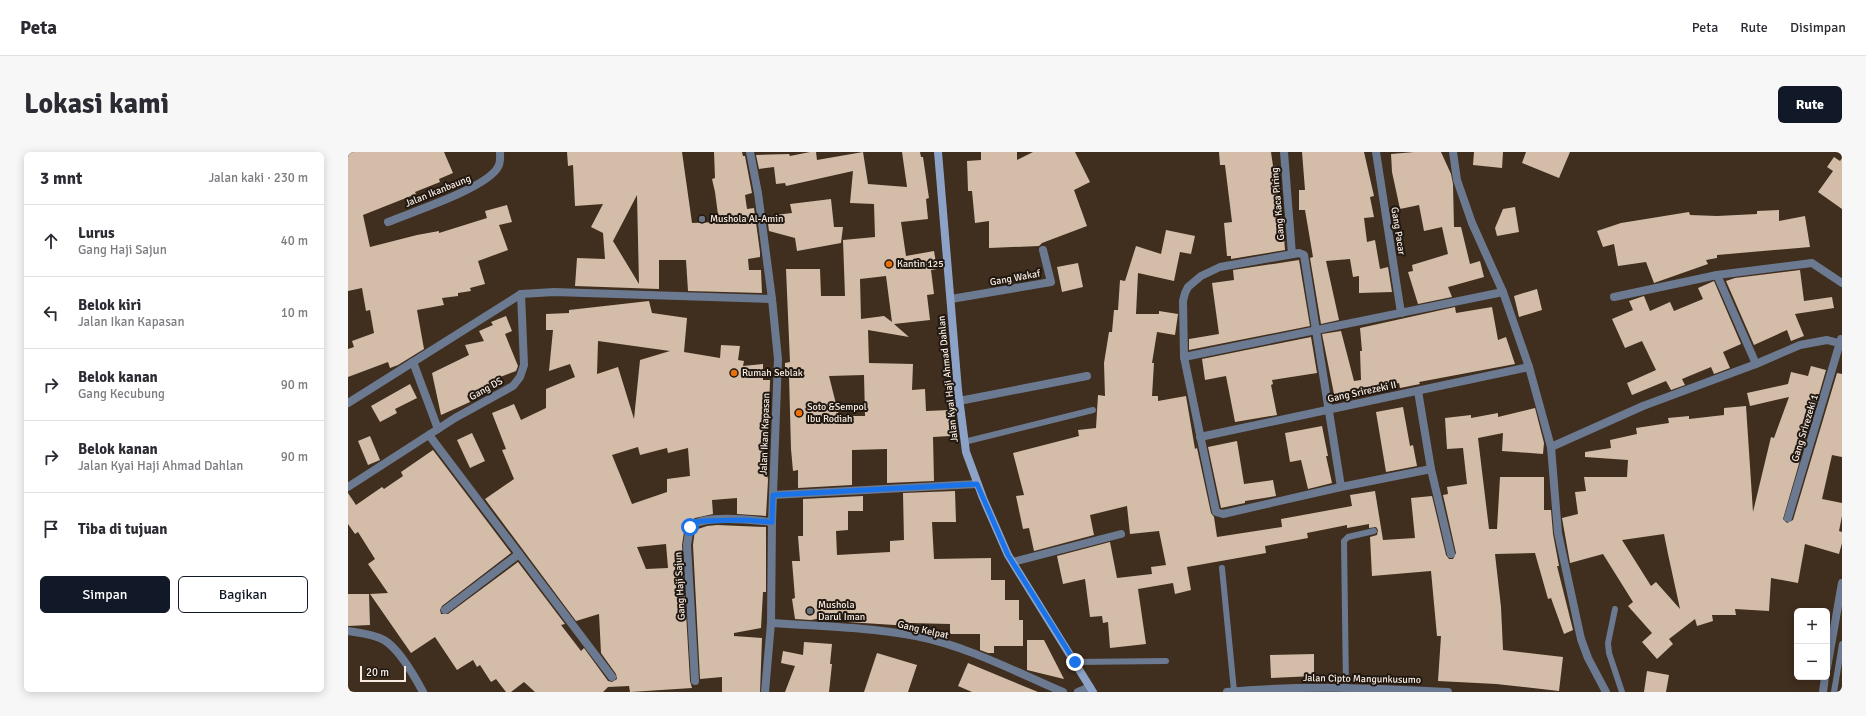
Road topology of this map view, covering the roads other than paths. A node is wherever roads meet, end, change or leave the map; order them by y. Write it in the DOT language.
graph roads {
  1 [pos="500,152"];
  2 [pos="750,152"];
  3 [pos="938,152"];
  4 [pos="1284,152"];
  5 [pos="1376,152"];
  6 [pos="1453,152"];
  7 [pos="388,222"];
  8 [pos="1043,250"];
  9 [pos="1292,254"];
  10 [pos="1717,275"];
  11 [pos="1842,283"];
  12 [pos="1503,292"];
  13 [pos="521,294"];
  14 [pos="1614,297"];
  15 [pos="772,299"];
  16 [pos="951,299"];
  17 [pos="1401,313"];
  18 [pos="1315,330"];
  19 [pos="1841,341"];
  20 [pos="1184,357"];
  21 [pos="413,362"];
  22 [pos="1756,364"];
  23 [pos="1529,367"];
  24 [pos="1087,376"];
  25 [pos="1418,391"];
  26 [pos="959,401"];
  27 [pos="348,403"];
  28 [pos="1093,410"];
  29 [pos="1328,410"];
  30 [pos="438,429"];
  31 [pos="429,435"];
  32 [pos="1200,437"];
  33 [pos="964,442"];
  34 [pos="1551,447"];
  35 [pos="1431,469"];
  36 [pos="977,484"];
  37 [pos="348,487"];
  38 [pos="1341,487"];
  39 [pos="773,495"];
  40 [pos="1788,518"];
  41 [pos="772,522"];
  42 [pos="1374,531"];
  43 [pos="1121,534"];
  44 [pos="519,554"];
  45 [pos="1451,554"];
  46 [pos="1013,562"];
  47 [pos="1222,568"];
  48 [pos="1842,583"];
  49 [pos="1616,609"];
  50 [pos="445,610"];
  51 [pos="771,623"];
  52 [pos="348,631"];
  53 [pos="1842,646"];
  54 [pos="1830,651"];
  55 [pos="1166,661"];
  56 [pos="1075,662"];
  57 [pos="612,678"];
  58 [pos="1825,680"];
  59 [pos="695,681"];
  60 [pos="1346,687"];
  61 [pos="1091,690"];
  62 [pos="422,692"];
  63 [pos="766,692"];
  64 [pos="1063,692"];
  65 [pos="1078,692"];
  66 [pos="1231,692"];
  67 [pos="1448,692"];
  68 [pos="1606,692"];
  69 [pos="1622,692"];
  70 [pos="1823,692"];
  71 [pos="1834,692"];
  1 -- 7 [label="street, Jalan Ikanbaung"];
  2 -- 15 [label="street, Jalan Ikan Kapasan"];
  3 -- 16 [label="main road, Jalan Kyai Haji Ahmad Dahlan"];
  4 -- 9 [label="street, Gang Kaca Piring"];
  5 -- 17 [label="street, Gang Pacar"];
  6 -- 12 [label="street"];
  8 -- 16 [label="street, Gang Wakaf"];
  9 -- 18 [label="street"];
  9 -- 20 [label="street"];
  10 -- 11 [label="street"];
  10 -- 14 [label="street"];
  10 -- 22 [label="street"];
  12 -- 17 [label="street"];
  12 -- 23 [label="street"];
  13 -- 15 [label="street"];
  13 -- 21 [label="street"];
  13 -- 30 [label="street, Gang DS"];
  15 -- 39 [label="street, Jalan Ikan Kapasan"];
  16 -- 26 [label="main road, Jalan Kyai Haji Ahmad Dahlan"];
  17 -- 18 [label="street"];
  18 -- 20 [label="street"];
  18 -- 29 [label="street"];
  19 -- 22 [label="street"];
  19 -- 40 [label="street, Gang Srirezeki 1"];
  20 -- 32 [label="street"];
  21 -- 27 [label="street"];
  21 -- 30 [label="street"];
  22 -- 34 [label="street"];
  23 -- 25 [label="street, Gang Srirezeki II"];
  23 -- 34 [label="street"];
  24 -- 26 [label="street"];
  25 -- 29 [label="street, Gang Srirezeki II"];
  25 -- 35 [label="street"];
  26 -- 33 [label="main road, Jalan Kyai Haji Ahmad Dahlan"];
  28 -- 33 [label="lane"];
  29 -- 32 [label="street, Gang Srirezeki II"];
  29 -- 38 [label="street"];
  30 -- 31 [label="street, Gang DS"];
  31 -- 37 [label="street, Gang DS"];
  31 -- 44 [label="street"];
  32 -- 38 [label="street"];
  33 -- 36 [label="main road, Jalan Kyai Haji Ahmad Dahlan"];
  34 -- 68 [label="street"];
  35 -- 38 [label="street"];
  35 -- 45 [label="street"];
  36 -- 39 [label="street"];
  36 -- 46 [label="main road, Jalan Kyai Haji Ahmad Dahlan"];
  39 -- 41 [label="street, Jalan Ikan Kapasan"];
  41 -- 51 [label="street, Jalan Ikan Kapasan"];
  41 -- 59 [label="street, Gang Haji Sajun"];
  42 -- 60 [label="lane"];
  43 -- 46 [label="street"];
  44 -- 50 [label="street"];
  44 -- 57 [label="street"];
  46 -- 56 [label="main road, Jalan Kyai Haji Ahmad Dahlan"];
  47 -- 66 [label="lane"];
  48 -- 54 [label="street"];
  49 -- 69 [label="lane"];
  51 -- 63 [label="street, Jalan Ikan Kapasan"];
  51 -- 64 [label="street, Gang Kelpat"];
  52 -- 62 [label="street"];
  53 -- 71 [label="lane"];
  55 -- 56 [label="lane"];
  56 -- 61 [label="main road, Jalan Kyai Haji Ahmad Dahlan"];
  58 -- 70 [label="street"];
  60 -- 66 [label="street, Jalan Cipto Mangunkusumo"];
  60 -- 67 [label="street, Jalan Cipto Mangunkusumo"];
  61 -- 65 [label="street"];
}
